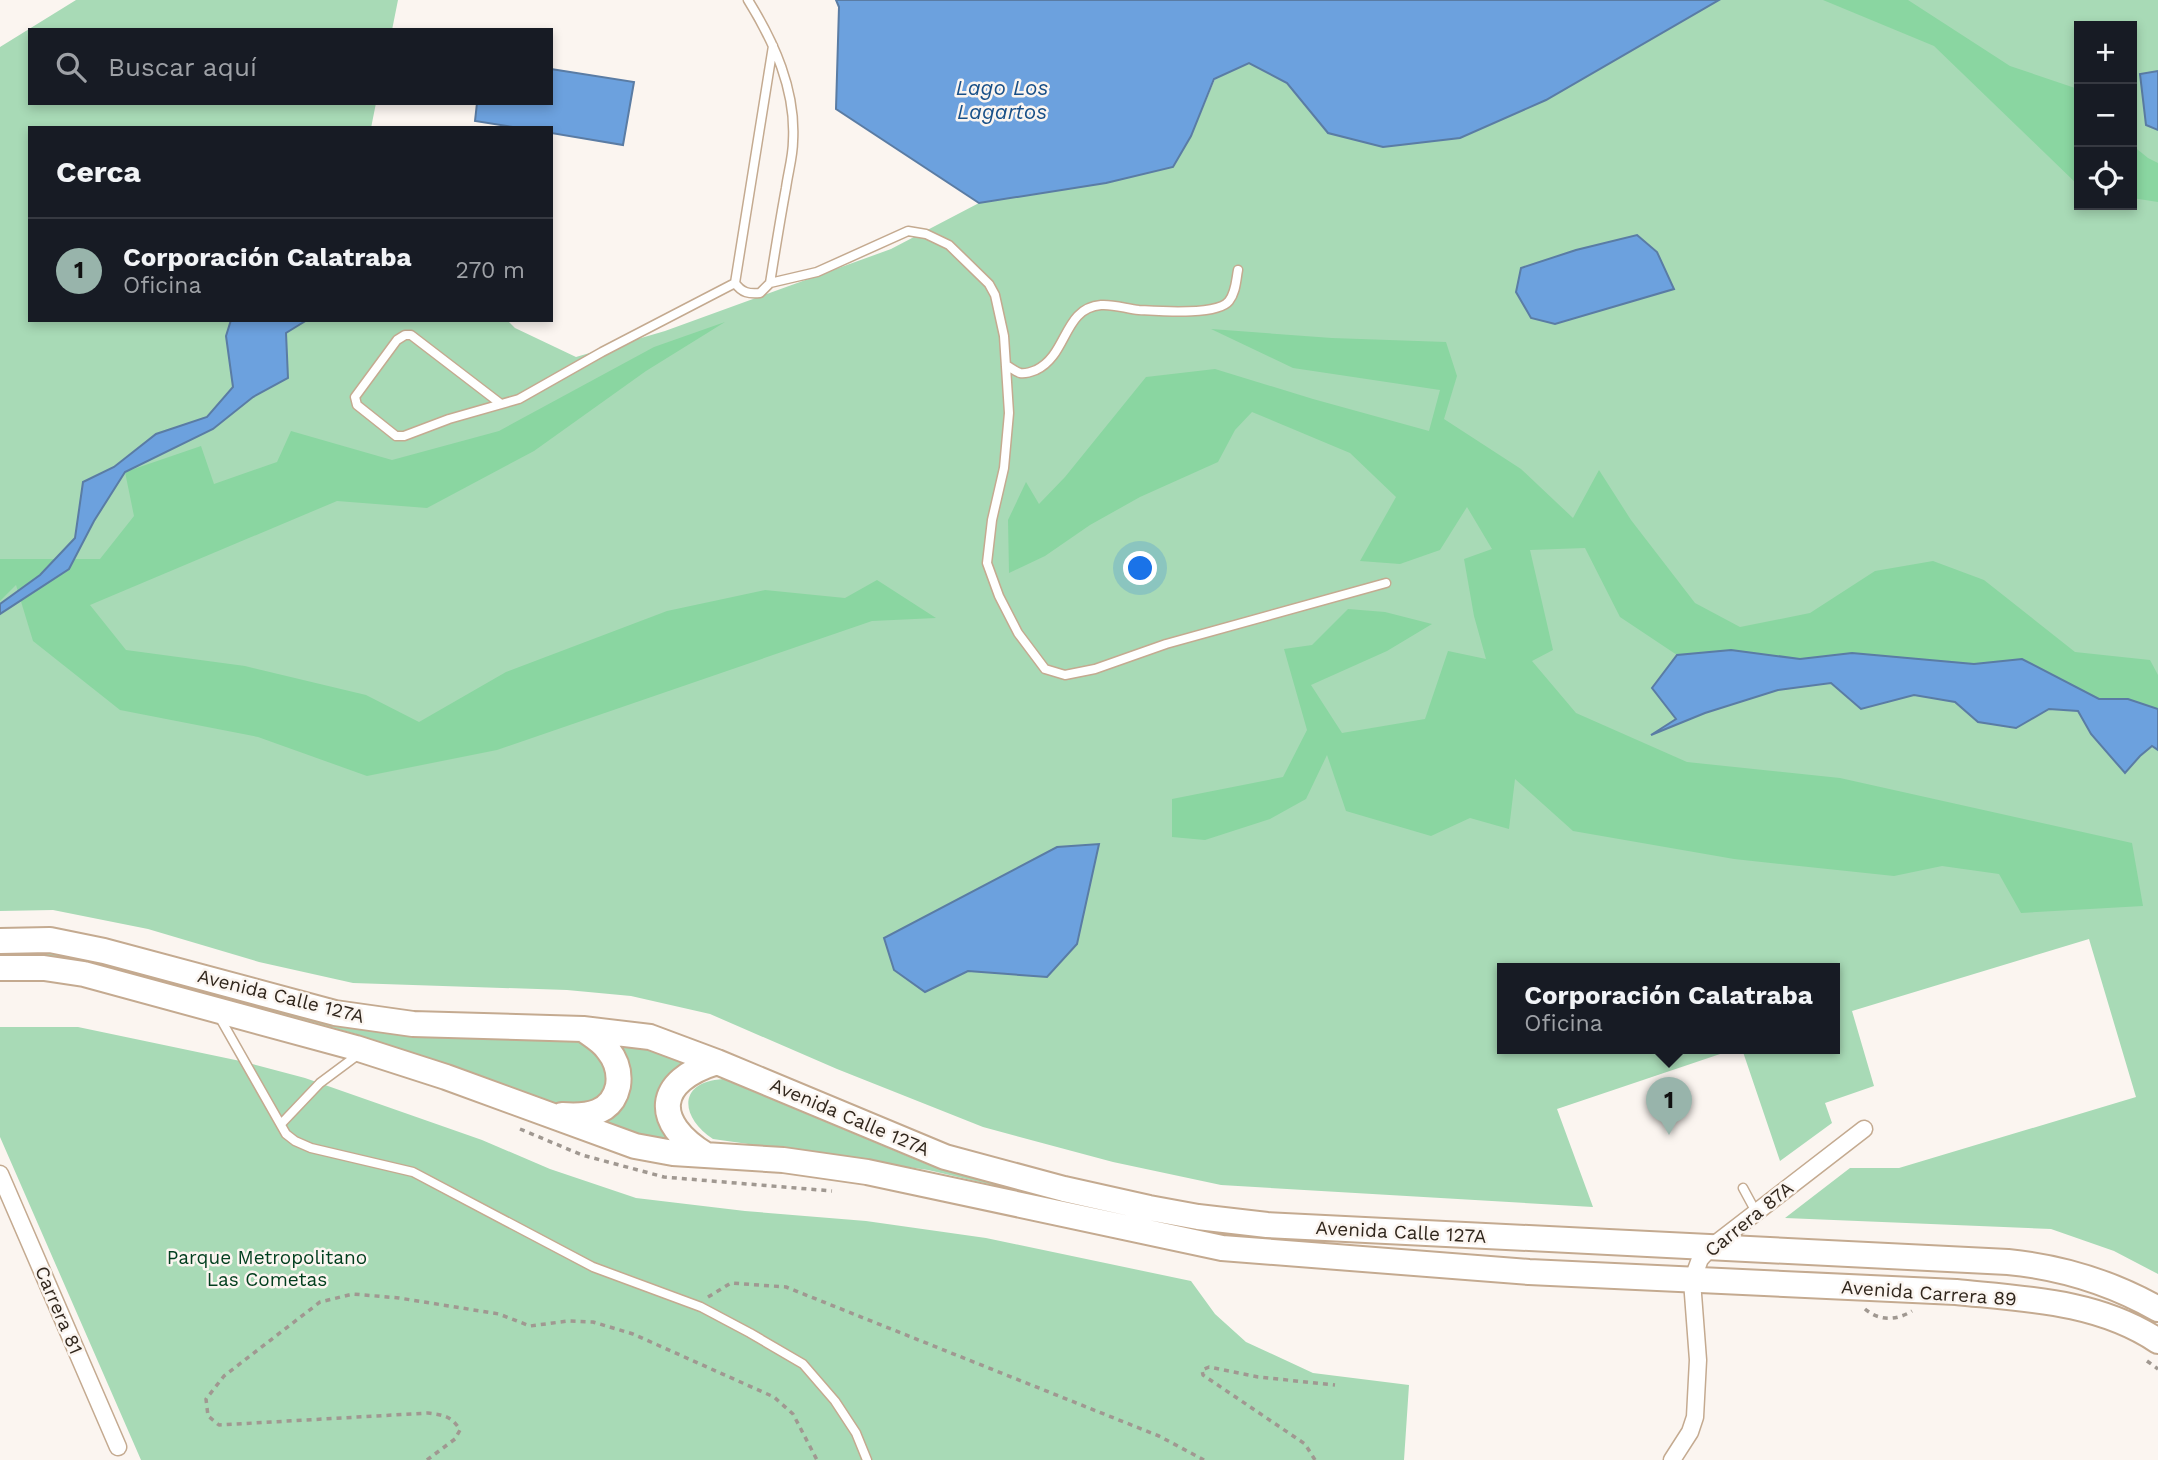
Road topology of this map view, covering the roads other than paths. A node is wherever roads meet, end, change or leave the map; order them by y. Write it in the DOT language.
graph roads {
  1 [pos="748,0"];
  2 [pos="773,46"];
  3 [pos="1238,270"];
  4 [pos="735,282"];
  5 [pos="770,284"];
  6 [pos="1006,365"];
  7 [pos="501,404"];
  8 [pos="1386,583"];
  9 [pos="0,941"];
  10 [pos="0,968"];
  11 [pos="215,1009"];
  12 [pos="583,1029"];
  13 [pos="365,1051"];
  14 [pos="717,1062"];
  15 [pos="547,1114"];
  16 [pos="281,1124"];
  17 [pos="1864,1129"];
  18 [pos="706,1156"];
  19 [pos="0,1174"];
  20 [pos="1743,1188"];
  21 [pos="1756,1212"];
  22 [pos="1710,1248"];
  23 [pos="1692,1281"];
  24 [pos="2158,1309"];
  25 [pos="2151,1350"];
  26 [pos="118,1447"];
  27 [pos="867,1460"];
  28 [pos="1672,1460"];
  1 -- 2 [label="lane"];
  2 -- 4 [label="lane"];
  2 -- 5 [label="lane"];
  3 -- 6 [label="lane"];
  4 -- 5 [label="lane"];
  4 -- 7 [label="lane"];
  5 -- 6 [label="lane"];
  6 -- 8 [label="lane"];
  7 -- 7 [label="lane"];
  9 -- 12 [label="main road, Avenida Calle 127A"];
  10 -- 11 [label="main road, Avenida Calle 127A"];
  11 -- 13 [label="main road, Avenida Calle 127A"];
  11 -- 16 [label="lane"];
  12 -- 14 [label="main road, Avenida Calle 127A"];
  12 -- 15 [label="main road"];
  13 -- 15 [label="main road, Avenida Calle 127A"];
  13 -- 16 [label="lane"];
  14 -- 18 [label="main road"];
  14 -- 22 [label="main road, Avenida Calle 127A"];
  15 -- 18 [label="main road, Avenida Calle 127A"];
  16 -- 27 [label="lane"];
  17 -- 21 [label="street, Carrera 87A"];
  18 -- 23 [label="main road, Avenida Calle 127A"];
  19 -- 26 [label="street, Carrera 81"];
  20 -- 21 [label="lane"];
  21 -- 22 [label="street, Carrera 87A"];
  22 -- 23 [label="street, Carrera 87A"];
  22 -- 24 [label="main road, Avenida Carrera 89"];
  23 -- 25 [label="main road, Avenida Carrera 89"];
  23 -- 28 [label="street, Carrera 87A"];
}
